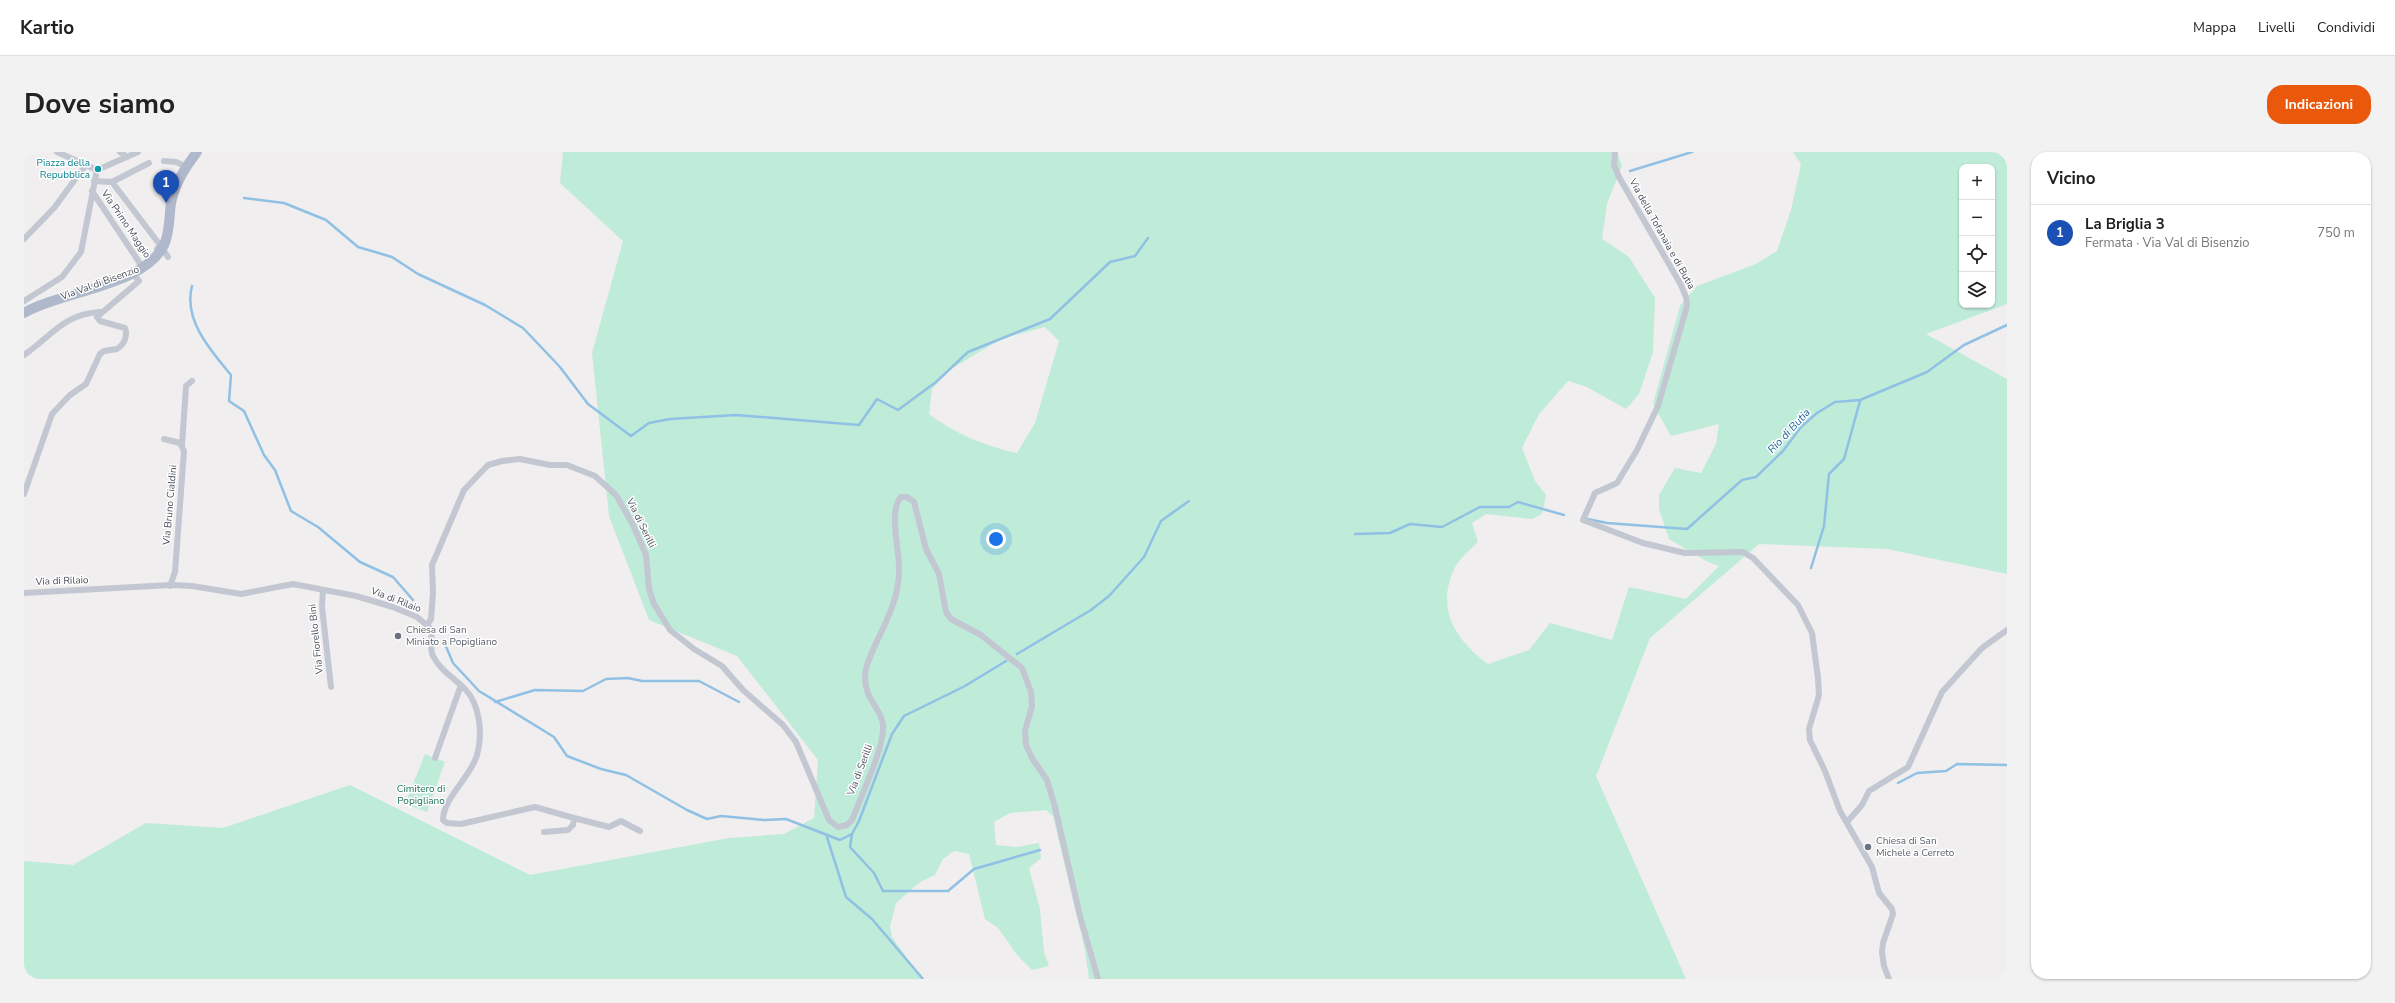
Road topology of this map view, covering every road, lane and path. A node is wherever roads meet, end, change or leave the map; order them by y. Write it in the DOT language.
graph roads {
  1 [pos="57,152"];
  2 [pos="120,152"];
  3 [pos="137,152"];
  4 [pos="197,152"];
  5 [pos="1615,152"];
  6 [pos="127,157"];
  7 [pos="164,161"];
  8 [pos="149,163"];
  9 [pos="83,165"];
  10 [pos="185,166"];
  11 [pos="97,170"];
  12 [pos="94,181"];
  13 [pos="109,181"];
  14 [pos="92,191"];
  15 [pos="24,239"];
  16 [pos="161,250"];
  17 [pos="143,268"];
  18 [pos="133,274"];
  19 [pos="24,301"];
  20 [pos="100,312"];
  21 [pos="24,313"];
  22 [pos="24,355"];
  23 [pos="192,381"];
  24 [pos="164,439"];
  25 [pos="182,446"];
  26 [pos="24,494"];
  27 [pos="170,586"];
  28 [pos="323,590"];
  29 [pos="24,593"];
  30 [pos="427,625"];
  31 [pos="2007,630"];
  32 [pos="461,685"];
  33 [pos="331,687"];
  34 [pos="435,758"];
  35 [pos="574,818"];
  36 [pos="1847,822"];
  37 [pos="640,831"];
  38 [pos="544,832"];
  39 [pos="1098,979"];
  40 [pos="1889,979"];
  1 -- 9 [label="street"];
  2 -- 6 [label="street"];
  3 -- 6 [label="street"];
  4 -- 10 [label="main road, Via Val di Bisenzio"];
  5 -- 36 [label="street, Via della Tofanaia e di Butia"];
  6 -- 11 [label="street"];
  7 -- 10 [label="street"];
  8 -- 13 [label="street"];
  9 -- 11 [label="street"];
  9 -- 15 [label="street"];
  10 -- 16 [label="main road, Via Val di Bisenzio"];
  11 -- 12 [label="street"];
  12 -- 13 [label="street"];
  12 -- 14 [label="street"];
  13 -- 16 [label="street"];
  14 -- 17 [label="street, Via Primo Maggio"];
  14 -- 19 [label="street"];
  16 -- 17 [label="main road, Via Val di Bisenzio"];
  17 -- 18 [label="main road, Via Val di Bisenzio"];
  18 -- 20 [label="street"];
  18 -- 21 [label="main road, Via Val di Bisenzio"];
  20 -- 22 [label="street"];
  20 -- 26 [label="street"];
  23 -- 25 [label="street, Via Bruno Cialdini"];
  24 -- 25 [label="street"];
  25 -- 27 [label="street, Via Bruno Cialdini"];
  27 -- 28 [label="street, Via di Rilaio"];
  27 -- 29 [label="street, Via di Rilaio"];
  28 -- 30 [label="street, Via di Rilaio"];
  28 -- 33 [label="street, Via Fiorello Bini"];
  30 -- 32 [label="street, Via di Rilaio"];
  30 -- 39 [label="street, Via di Serilli"];
  31 -- 36 [label="street"];
  32 -- 34 [label="street"];
  32 -- 35 [label="street, Via di Rilaio"];
  35 -- 37 [label="street, Via di Rilaio"];
  35 -- 38 [label="street"];
  36 -- 40 [label="street"];
}
